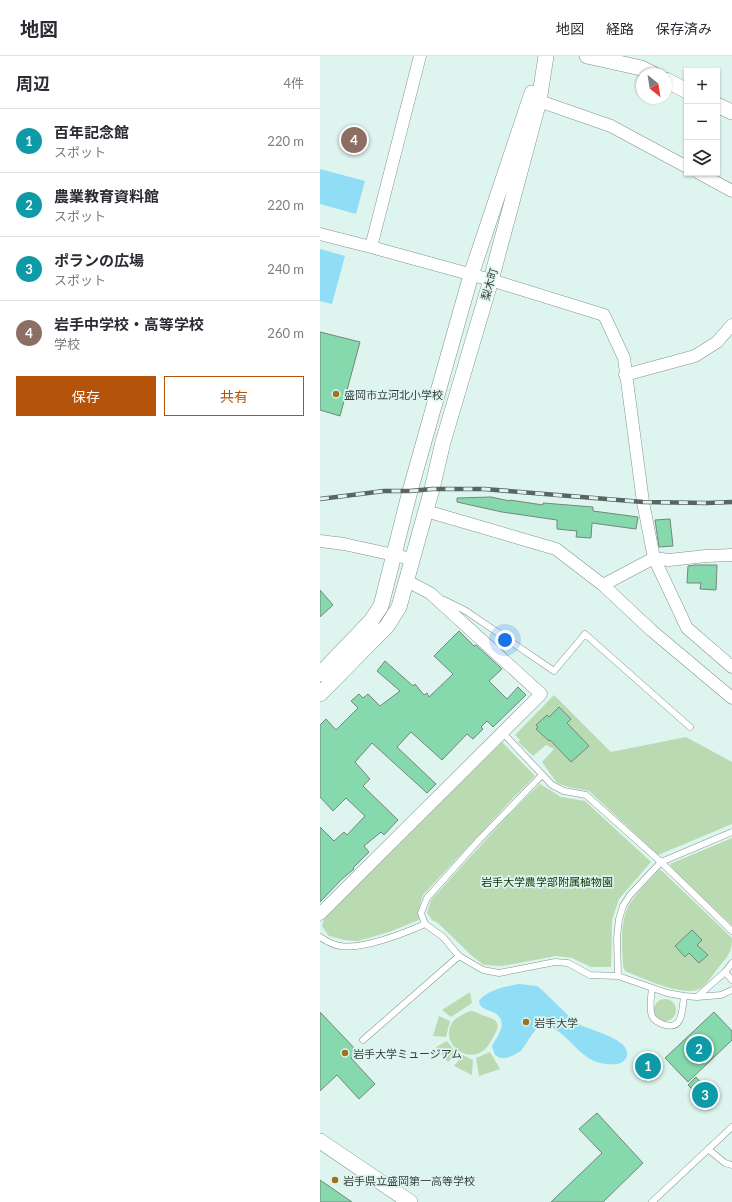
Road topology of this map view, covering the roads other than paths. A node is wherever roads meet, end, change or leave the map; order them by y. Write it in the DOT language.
graph roads {
  1 [pos="420,56"];
  2 [pos="545,56"];
  3 [pos="587,56"];
  4 [pos="641,68"];
  5 [pos="672,83"];
  6 [pos="684,89"];
  7 [pos="539,101"];
  8 [pos="720,106"];
  9 [pos="732,112"];
  10 [pos="684,165"];
  11 [pos="704,176"];
  12 [pos="732,191"];
  13 [pos="320,234"];
  14 [pos="371,247"];
  15 [pos="471,275"];
  16 [pos="491,280"];
  17 [pos="732,325"];
  18 [pos="625,375"];
  19 [pos="426,511"];
  20 [pos="320,541"];
  21 [pos="394,555"];
  22 [pos="732,555"];
  23 [pos="654,558"];
  24 [pos="412,559"];
  25 [pos="407,581"];
  26 [pos="603,586"];
  27 [pos="430,593"];
  28 [pos="732,666"];
  29 [pos="320,674"];
  30 [pos="320,694"];
  31 [pos="732,698"];
  32 [pos="690,727"];
  33 [pos="502,732"];
  34 [pos="542,775"];
  35 [pos="732,832"];
  36 [pos="661,862"];
  37 [pos="320,914"];
  38 [pos="425,924"];
  39 [pos="732,931"];
  40 [pos="320,938"];
  41 [pos="458,956"];
  42 [pos="732,963"];
  43 [pos="725,972"];
  44 [pos="618,976"];
  45 [pos="732,980"];
  46 [pos="652,988"];
  47 [pos="732,990"];
  48 [pos="684,996"];
  49 [pos="697,997"];
  50 [pos="363,1040"];
  51 [pos="732,1127"];
  52 [pos="320,1141"];
  53 [pos="708,1149"];
  54 [pos="732,1165"];
  55 [pos="657,1197"];
  56 [pos="410,1202"];
  57 [pos="652,1202"];
  58 [pos="663,1202"];
  1 -- 14 [label="street"];
  2 -- 7 [label="street, 梨木町"];
  2 -- 15 [label="street"];
  3 -- 4 [label="street"];
  5 -- 6 [label="street"];
  7 -- 10 [label="street"];
  7 -- 16 [label="street, 梨木町"];
  8 -- 9 [label="street"];
  11 -- 12 [label="street"];
  13 -- 14 [label="street"];
  14 -- 15 [label="street"];
  15 -- 16 [label="street"];
  15 -- 21 [label="street"];
  16 -- 18 [label="street"];
  16 -- 19 [label="street, 梨木町"];
  17 -- 18 [label="street"];
  18 -- 23 [label="street"];
  19 -- 24 [label="street, 梨木町"];
  19 -- 26 [label="street"];
  20 -- 21 [label="street"];
  21 -- 24 [label="street"];
  21 -- 29 [label="street"];
  22 -- 23 [label="street"];
  23 -- 26 [label="street"];
  23 -- 28 [label="street"];
  24 -- 25 [label="street, 梨木町"];
  25 -- 27 [label="street"];
  25 -- 30 [label="street, 梨木町"];
  26 -- 31 [label="street"];
  27 -- 32 [label="lane"];
  27 -- 33 [label="street"];
  33 -- 34 [label="lane"];
  33 -- 37 [label="street"];
  34 -- 36 [label="lane"];
  34 -- 38 [label="lane"];
  35 -- 36 [label="lane"];
  36 -- 39 [label="lane"];
  36 -- 44 [label="lane"];
  38 -- 40 [label="lane"];
  38 -- 41 [label="lane"];
  41 -- 44 [label="lane"];
  41 -- 50 [label="lane"];
  42 -- 43 [label="lane"];
  43 -- 45 [label="lane"];
  43 -- 49 [label="lane"];
  44 -- 46 [label="lane"];
  46 -- 48 [label="lane"];
  46 -- 48 [label="lane"];
  47 -- 49 [label="lane"];
  48 -- 49 [label="lane"];
  51 -- 53 [label="lane"];
  52 -- 56 [label="street"];
  53 -- 54 [label="lane"];
  53 -- 55 [label="lane"];
  55 -- 57 [label="lane"];
  55 -- 58 [label="lane"];
}
